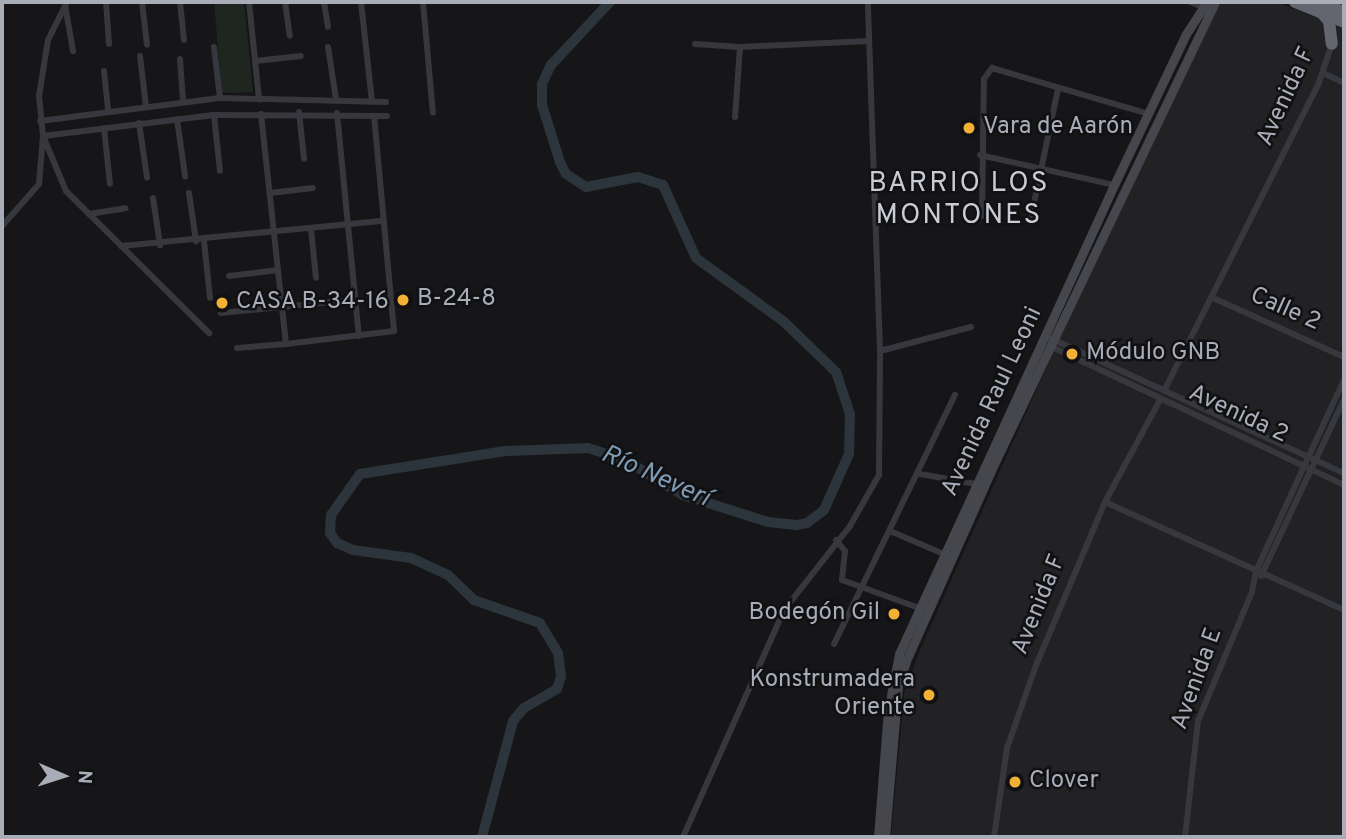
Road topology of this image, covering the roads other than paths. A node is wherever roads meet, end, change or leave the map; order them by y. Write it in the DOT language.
graph roads {
  1 [pos="106,2"];
  2 [pos="142,2"];
  3 [pos="180,2"];
  4 [pos="249,2"];
  5 [pos="285,2"];
  6 [pos="324,2"];
  7 [pos="360,2"];
  8 [pos="423,2"];
  9 [pos="868,2"];
  10 [pos="1190,2"];
  11 [pos="1215,2"];
  12 [pos="1295,2"];
  13 [pos="1338,2"];
  14 [pos="66,3"];
  15 [pos="1344,4"];
  16 [pos="1205,5"];
  17 [pos="1320,7"];
  18 [pos="1344,12"];
  19 [pos="1344,22"];
  20 [pos="328,27"];
  21 [pos="1344,34"];
  22 [pos="290,36"];
  23 [pos="184,40"];
  24 [pos="869,41"];
  25 [pos="109,44"];
  26 [pos="695,44"];
  27 [pos="1332,44"];
  28 [pos="147,45"];
  29 [pos="214,47"];
  30 [pos="328,47"];
  31 [pos="740,47"];
  32 [pos="73,51"];
  33 [pos="140,56"];
  34 [pos="301,56"];
  35 [pos="180,60"];
  36 [pos="255,61"];
  37 [pos="104,71"];
  38 [pos="1323,73"];
  39 [pos="1344,83"];
  40 [pos="1058,89"];
  41 [pos="220,98"];
  42 [pos="259,99"];
  43 [pos="336,99"];
  44 [pos="183,101"];
  45 [pos="372,101"];
  46 [pos="386,102"];
  47 [pos="146,106"];
  48 [pos="108,110"];
  49 [pos="299,112"];
  50 [pos="337,113"];
  51 [pos="433,113"];
  52 [pos="261,114"];
  53 [pos="1149,114"];
  54 [pos="214,115"];
  55 [pos="374,116"];
  56 [pos="387,116"];
  57 [pos="735,117"];
  58 [pos="177,118"];
  59 [pos="40,121"];
  60 [pos="139,123"];
  61 [pos="104,128"];
  62 [pos="43,136"];
  63 [pos="980,155"];
  64 [pos="304,159"];
  65 [pos="1040,167"];
  66 [pos="220,170"];
  67 [pos="185,176"];
  68 [pos="148,177"];
  69 [pos="110,184"];
  70 [pos="1114,185"];
  71 [pos="313,188"];
  72 [pos="189,192"];
  73 [pos="270,193"];
  74 [pos="153,198"];
  75 [pos="126,208"];
  76 [pos="89,214"];
  77 [pos="982,216"];
  78 [pos="381,220"];
  79 [pos="1030,222"];
  80 [pos="348,225"];
  81 [pos="2,226"];
  82 [pos="311,229"];
  83 [pos="274,234"];
  84 [pos="200,241"];
  85 [pos="160,245"];
  86 [pos="121,246"];
  87 [pos="278,270"];
  88 [pos="229,276"];
  89 [pos="316,278"];
  90 [pos="210,298"];
  91 [pos="1211,298"];
  92 [pos="341,301"];
  93 [pos="282,306"];
  94 [pos="221,313"];
  95 [pos="971,327"];
  96 [pos="209,333"];
  97 [pos="359,336"];
  98 [pos="1043,339"];
  99 [pos="286,344"];
  100 [pos="1053,344"];
  101 [pos="237,348"];
  102 [pos="880,351"];
  103 [pos="1344,357"];
  104 [pos="1344,380"];
  105 [pos="1164,391"];
  106 [pos="955,395"];
  107 [pos="1160,400"];
  108 [pos="1344,400"];
  109 [pos="1311,458"];
  110 [pos="1306,468"];
  111 [pos="1344,473"];
  112 [pos="920,474"];
  113 [pos="976,484"];
  114 [pos="1344,485"];
  115 [pos="1105,502"];
  116 [pos="890,531"];
  117 [pos="836,540"];
  118 [pos="944,554"];
  119 [pos="1256,571"];
  120 [pos="1264,575"];
  121 [pos="1257,579"];
  122 [pos="862,591"];
  123 [pos="919,608"];
  124 [pos="1344,610"];
  125 [pos="834,644"];
  126 [pos="683,837"];
  127 [pos="878,837"];
  128 [pos="885,837"];
  129 [pos="994,837"];
  130 [pos="1185,837"];
  1 -- 25 [label="street"];
  2 -- 28 [label="street"];
  3 -- 23 [label="street"];
  4 -- 36 [label="street"];
  5 -- 22 [label="street"];
  6 -- 20 [label="street"];
  7 -- 45 [label="street"];
  8 -- 51 [label="street"];
  9 -- 24 [label="street"];
  10 -- 16 [label="street"];
  11 -- 100 [label="main road, Avenida Raul Leoni"];
  12 -- 17 [label="highway"];
  13 -- 15 [label="highway"];
  14 -- 32 [label="street"];
  14 -- 59 [label="street"];
  16 -- 53 [label="main road, Avenida Raul Leoni"];
  17 -- 18 [label="highway"];
  17 -- 19 [label="highway"];
  17 -- 27 [label="highway"];
  21 -- 27 [label="highway"];
  24 -- 31 [label="street"];
  24 -- 102 [label="street"];
  26 -- 31 [label="street"];
  27 -- 38 [label="street, Avenida F"];
  29 -- 41 [label="street"];
  30 -- 43 [label="street"];
  31 -- 57 [label="street"];
  33 -- 47 [label="street"];
  34 -- 36 [label="street"];
  35 -- 44 [label="street"];
  36 -- 42 [label="street"];
  37 -- 48 [label="street"];
  38 -- 39 [label="street"];
  38 -- 91 [label="street, Avenida F"];
  40 -- 53 [label="street"];
  40 -- 63 [label="street"];
  40 -- 65 [label="street"];
  41 -- 42 [label="street"];
  41 -- 44 [label="street"];
  42 -- 43 [label="street"];
  43 -- 45 [label="street"];
  44 -- 47 [label="street"];
  45 -- 46 [label="street"];
  47 -- 48 [label="street"];
  48 -- 59 [label="street"];
  49 -- 50 [label="street"];
  49 -- 52 [label="street"];
  49 -- 64 [label="street"];
  50 -- 55 [label="street"];
  50 -- 80 [label="street"];
  52 -- 54 [label="street"];
  52 -- 73 [label="street"];
  53 -- 70 [label="main road, Avenida Raul Leoni"];
  54 -- 58 [label="street"];
  54 -- 66 [label="street"];
  55 -- 56 [label="street"];
  55 -- 78 [label="street"];
  58 -- 60 [label="street"];
  58 -- 67 [label="street"];
  59 -- 62 [label="street"];
  60 -- 61 [label="street"];
  60 -- 68 [label="street"];
  61 -- 62 [label="street"];
  61 -- 69 [label="street"];
  62 -- 76 [label="street"];
  62 -- 81 [label="street"];
  63 -- 65 [label="street"];
  63 -- 77 [label="street"];
  65 -- 70 [label="street"];
  65 -- 79 [label="street"];
  70 -- 98 [label="main road, Avenida Raul Leoni"];
  71 -- 73 [label="street"];
  72 -- 84 [label="street"];
  73 -- 83 [label="street"];
  74 -- 85 [label="street"];
  75 -- 76 [label="street"];
  76 -- 86 [label="street"];
  78 -- 80 [label="street"];
  78 -- 97 [label="street"];
  80 -- 82 [label="street"];
  80 -- 97 [label="street"];
  82 -- 83 [label="street"];
  82 -- 89 [label="street"];
  83 -- 84 [label="street"];
  83 -- 87 [label="street"];
  84 -- 85 [label="street"];
  84 -- 90 [label="street"];
  85 -- 86 [label="street"];
  86 -- 96 [label="street"];
  87 -- 88 [label="street"];
  87 -- 93 [label="street"];
  91 -- 103 [label="street, Calle 2"];
  91 -- 105 [label="street, Avenida F"];
  92 -- 93 [label="street"];
  93 -- 94 [label="street"];
  93 -- 99 [label="street"];
  95 -- 102 [label="street"];
  97 -- 99 [label="street"];
  98 -- 100 [label="street, Avenida 2"];
  98 -- 113 [label="main road, Avenida Raul Leoni"];
  99 -- 101 [label="street"];
  100 -- 105 [label="street, Avenida 2"];
  100 -- 107 [label="street, Avenida 2"];
  100 -- 128 [label="main road, Avenida Raul Leoni"];
  102 -- 117 [label="street"];
  104 -- 109 [label="street"];
  105 -- 109 [label="street, Avenida 2"];
  106 -- 112 [label="street"];
  107 -- 110 [label="street, Avenida 2"];
  107 -- 115 [label="street, Avenida F"];
  108 -- 109 [label="street"];
  109 -- 110 [label="street"];
  109 -- 111 [label="street, Avenida 2"];
  110 -- 114 [label="street, Avenida 2"];
  110 -- 119 [label="street"];
  110 -- 120 [label="street"];
  112 -- 113 [label="street"];
  112 -- 116 [label="street"];
  113 -- 118 [label="main road, Avenida Raul Leoni"];
  115 -- 119 [label="street"];
  115 -- 129 [label="street, Avenida F"];
  116 -- 118 [label="street"];
  116 -- 122 [label="street"];
  117 -- 122 [label="street"];
  117 -- 126 [label="street"];
  118 -- 123 [label="main road, Avenida Raul Leoni"];
  119 -- 120 [label="street"];
  119 -- 121 [label="street, Avenida E"];
  120 -- 121 [label="street"];
  120 -- 124 [label="street"];
  121 -- 130 [label="street, Avenida E"];
  122 -- 123 [label="street"];
  122 -- 125 [label="street"];
  123 -- 127 [label="main road, Avenida Raul Leoni"];
}
